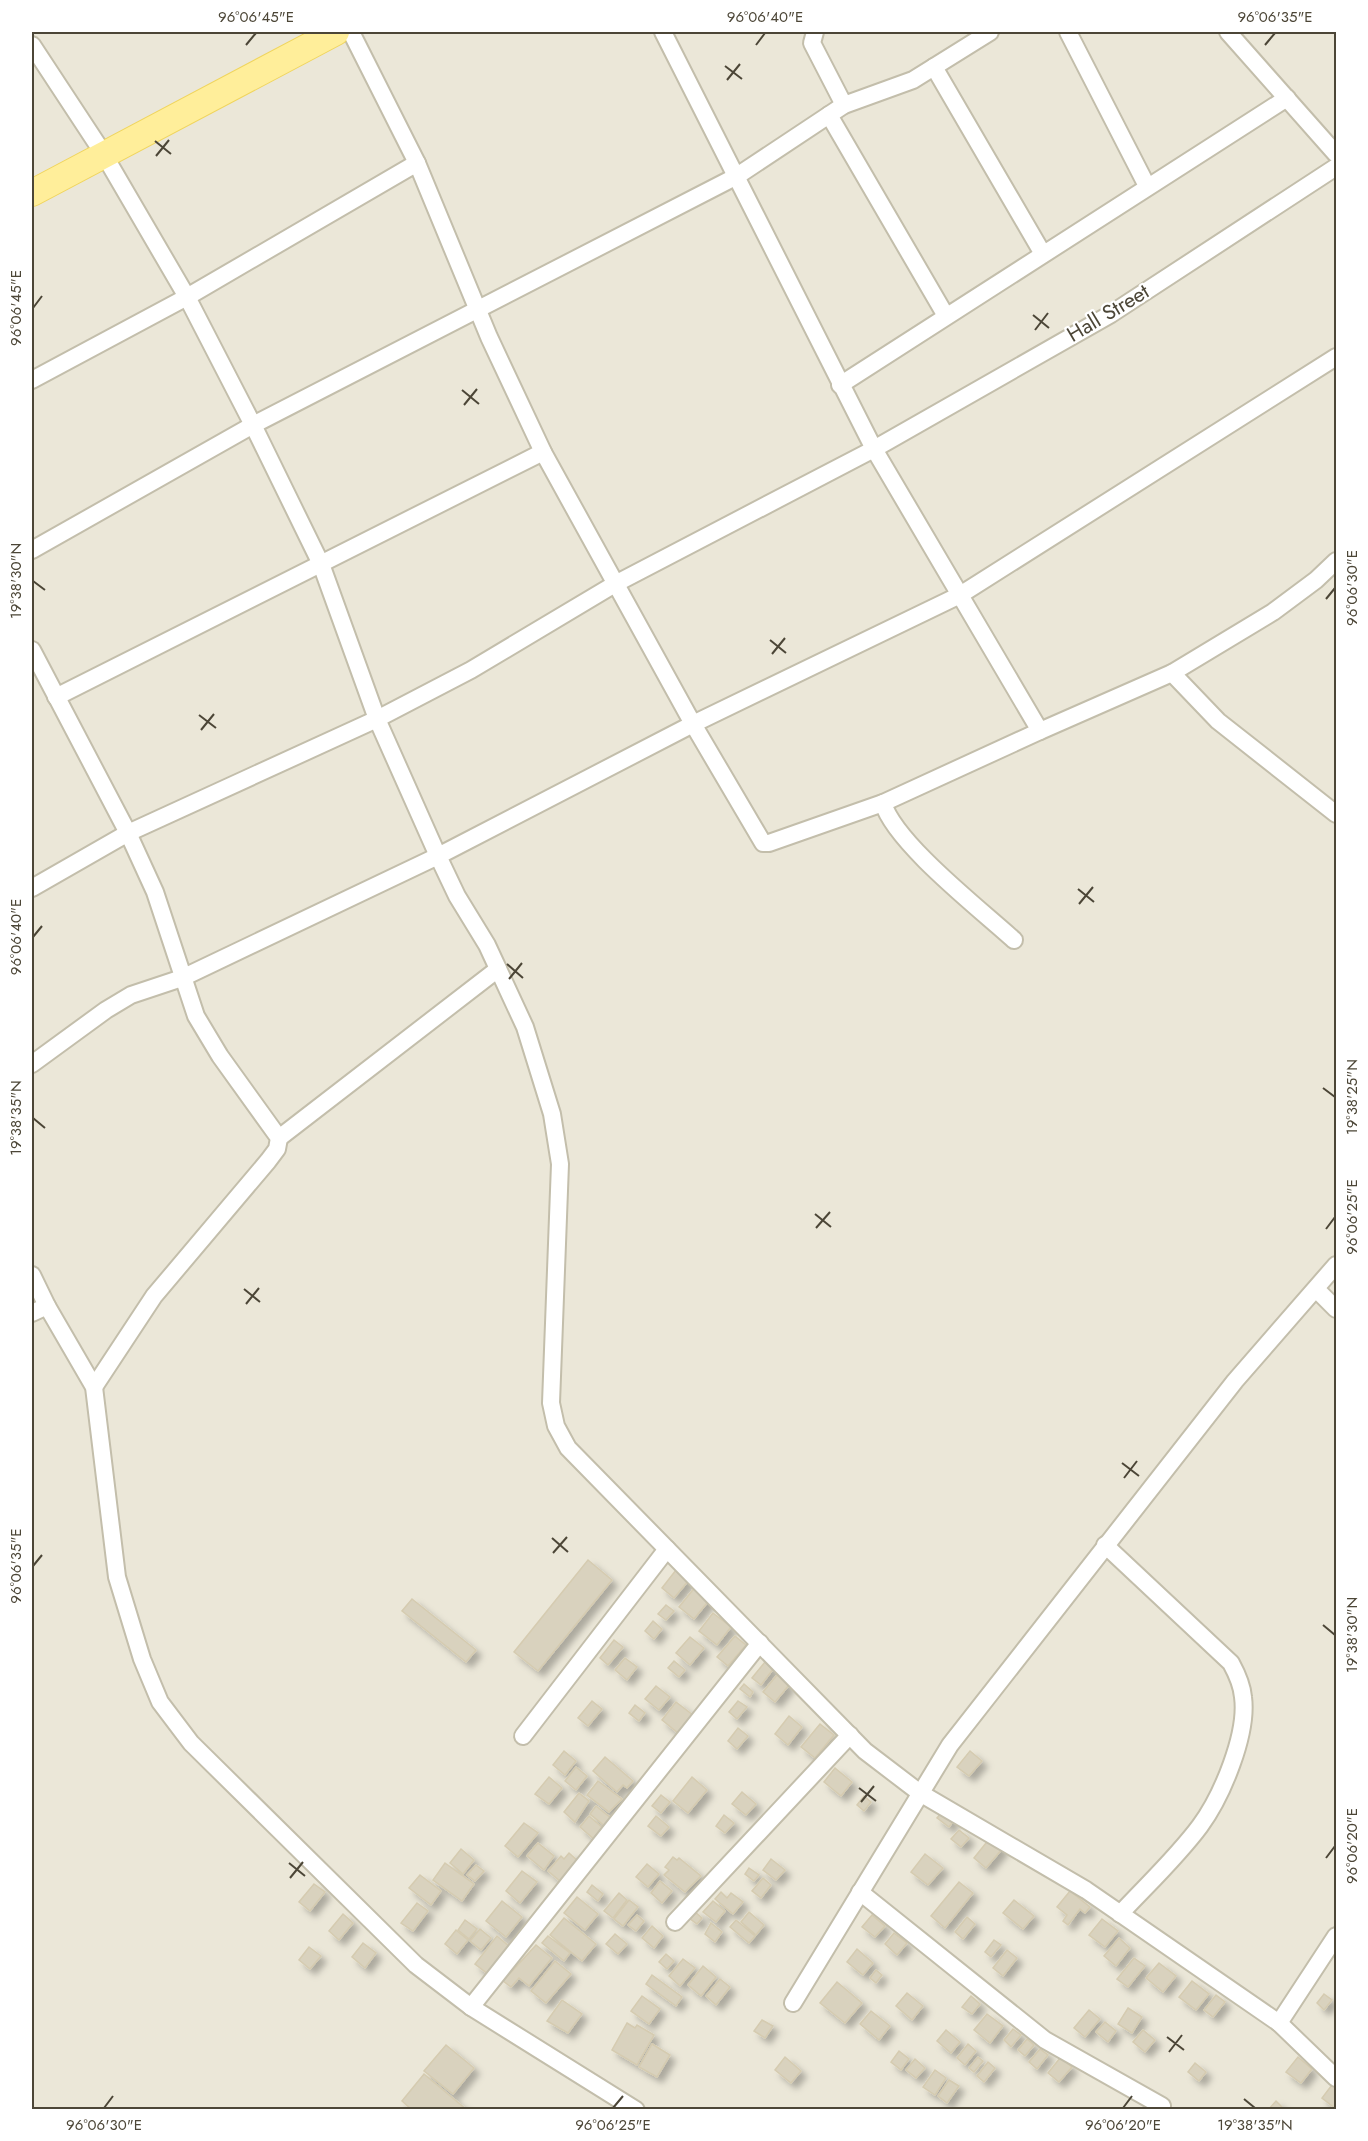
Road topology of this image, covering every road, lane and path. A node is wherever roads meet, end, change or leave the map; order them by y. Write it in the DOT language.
graph roads {
  1 [pos="336,32"];
  2 [pos="351,32"];
  3 [pos="663,32"];
  4 [pos="815,32"];
  5 [pos="990,32"];
  6 [pos="1068,32"];
  7 [pos="1228,32"];
  8 [pos="32,45"];
  9 [pos="934,67"];
  10 [pos="1287,98"];
  11 [pos="844,105"];
  12 [pos="829,115"];
  13 [pos="103,153"];
  14 [pos="1336,154"];
  15 [pos="417,163"];
  16 [pos="1336,167"];
  17 [pos="737,176"];
  18 [pos="1147,186"];
  19 [pos="32,193"];
  20 [pos="1043,254"];
  21 [pos="187,297"];
  22 [pos="478,308"];
  23 [pos="946,316"];
  24 [pos="1336,357"];
  25 [pos="32,380"];
  26 [pos="840,385"];
  27 [pos="253,426"];
  28 [pos="874,449"];
  29 [pos="543,452"];
  30 [pos="32,550"];
  31 [pos="1336,561"];
  32 [pos="321,564"];
  33 [pos="615,584"];
  34 [pos="960,595"];
  35 [pos="32,650"];
  36 [pos="1172,673"];
  37 [pos="56,697"];
  38 [pos="377,719"];
  39 [pos="693,724"];
  40 [pos="1040,731"];
  41 [pos="883,802"];
  42 [pos="1336,814"];
  43 [pos="128,833"];
  44 [pos="438,856"];
  45 [pos="32,888"];
  46 [pos="1014,940"];
  47 [pos="498,969"];
  48 [pos="182,978"];
  49 [pos="32,1064"];
  50 [pos="279,1138"];
  51 [pos="1336,1265"];
  52 [pos="32,1275"];
  53 [pos="1317,1290"];
  54 [pos="39,1309"];
  55 [pos="1336,1309"];
  56 [pos="94,1388"];
  57 [pos="1105,1545"];
  58 [pos="667,1548"];
  59 [pos="760,1643"];
  60 [pos="849,1735"];
  61 [pos="523,1736"];
  62 [pos="920,1793"];
  63 [pos="860,1893"];
  64 [pos="1120,1914"];
  65 [pos="675,1922"];
  66 [pos="1336,1936"];
  67 [pos="793,2003"];
  68 [pos="471,2007"];
  69 [pos="1279,2023"];
  70 [pos="1336,2078"];
  71 [pos="1162,2106"];
  72 [pos="636,2109"];
  1 -- 13 [label="main road"];
  2 -- 15 [label="street"];
  3 -- 17 [label="street"];
  4 -- 11 [label="street"];
  5 -- 9 [label="street"];
  6 -- 18 [label="street"];
  7 -- 10 [label="street"];
  8 -- 13 [label="street"];
  9 -- 11 [label="street"];
  9 -- 20 [label="street"];
  10 -- 14 [label="street"];
  10 -- 18 [label="street"];
  11 -- 12 [label="street"];
  12 -- 17 [label="street"];
  12 -- 23 [label="street"];
  13 -- 19 [label="main road"];
  13 -- 21 [label="street"];
  15 -- 21 [label="street"];
  15 -- 22 [label="street"];
  16 -- 28 [label="street, Hall Street"];
  17 -- 22 [label="street"];
  17 -- 26 [label="street"];
  18 -- 20 [label="street"];
  20 -- 23 [label="street"];
  21 -- 25 [label="street"];
  21 -- 27 [label="street"];
  22 -- 27 [label="street"];
  22 -- 29 [label="street"];
  23 -- 26 [label="street"];
  24 -- 34 [label="street"];
  26 -- 28 [label="street"];
  27 -- 30 [label="street"];
  27 -- 32 [label="street"];
  28 -- 33 [label="street, Hall Street"];
  28 -- 34 [label="street"];
  29 -- 32 [label="street"];
  29 -- 33 [label="street"];
  31 -- 36 [label="street"];
  32 -- 37 [label="street"];
  32 -- 38 [label="street"];
  33 -- 38 [label="street, Hall Street"];
  33 -- 39 [label="street"];
  34 -- 39 [label="street"];
  34 -- 40 [label="street"];
  35 -- 37 [label="street"];
  36 -- 40 [label="street"];
  36 -- 42 [label="street"];
  37 -- 43 [label="street"];
  38 -- 43 [label="street, Hall Street"];
  38 -- 44 [label="street"];
  39 -- 41 [label="street"];
  39 -- 44 [label="street"];
  40 -- 41 [label="street"];
  41 -- 46 [label="street"];
  43 -- 45 [label="street, Hall Street"];
  43 -- 48 [label="street"];
  44 -- 47 [label="street"];
  44 -- 48 [label="street"];
  47 -- 50 [label="street"];
  47 -- 58 [label="street"];
  48 -- 49 [label="street"];
  48 -- 50 [label="street"];
  50 -- 56 [label="street"];
  51 -- 53 [label="street"];
  52 -- 54 [label="street"];
  53 -- 55 [label="street"];
  53 -- 57 [label="street"];
  54 -- 56 [label="street"];
  56 -- 68 [label="street"];
  57 -- 62 [label="street"];
  57 -- 64 [label="street"];
  58 -- 59 [label="street"];
  58 -- 61 [label="street"];
  59 -- 60 [label="street"];
  59 -- 68 [label="street"];
  60 -- 62 [label="street"];
  60 -- 65 [label="street"];
  62 -- 63 [label="street"];
  62 -- 64 [label="street"];
  63 -- 67 [label="street"];
  63 -- 71 [label="street"];
  64 -- 69 [label="street"];
  66 -- 69 [label="street"];
  68 -- 72 [label="street"];
  69 -- 70 [label="street"];
}
